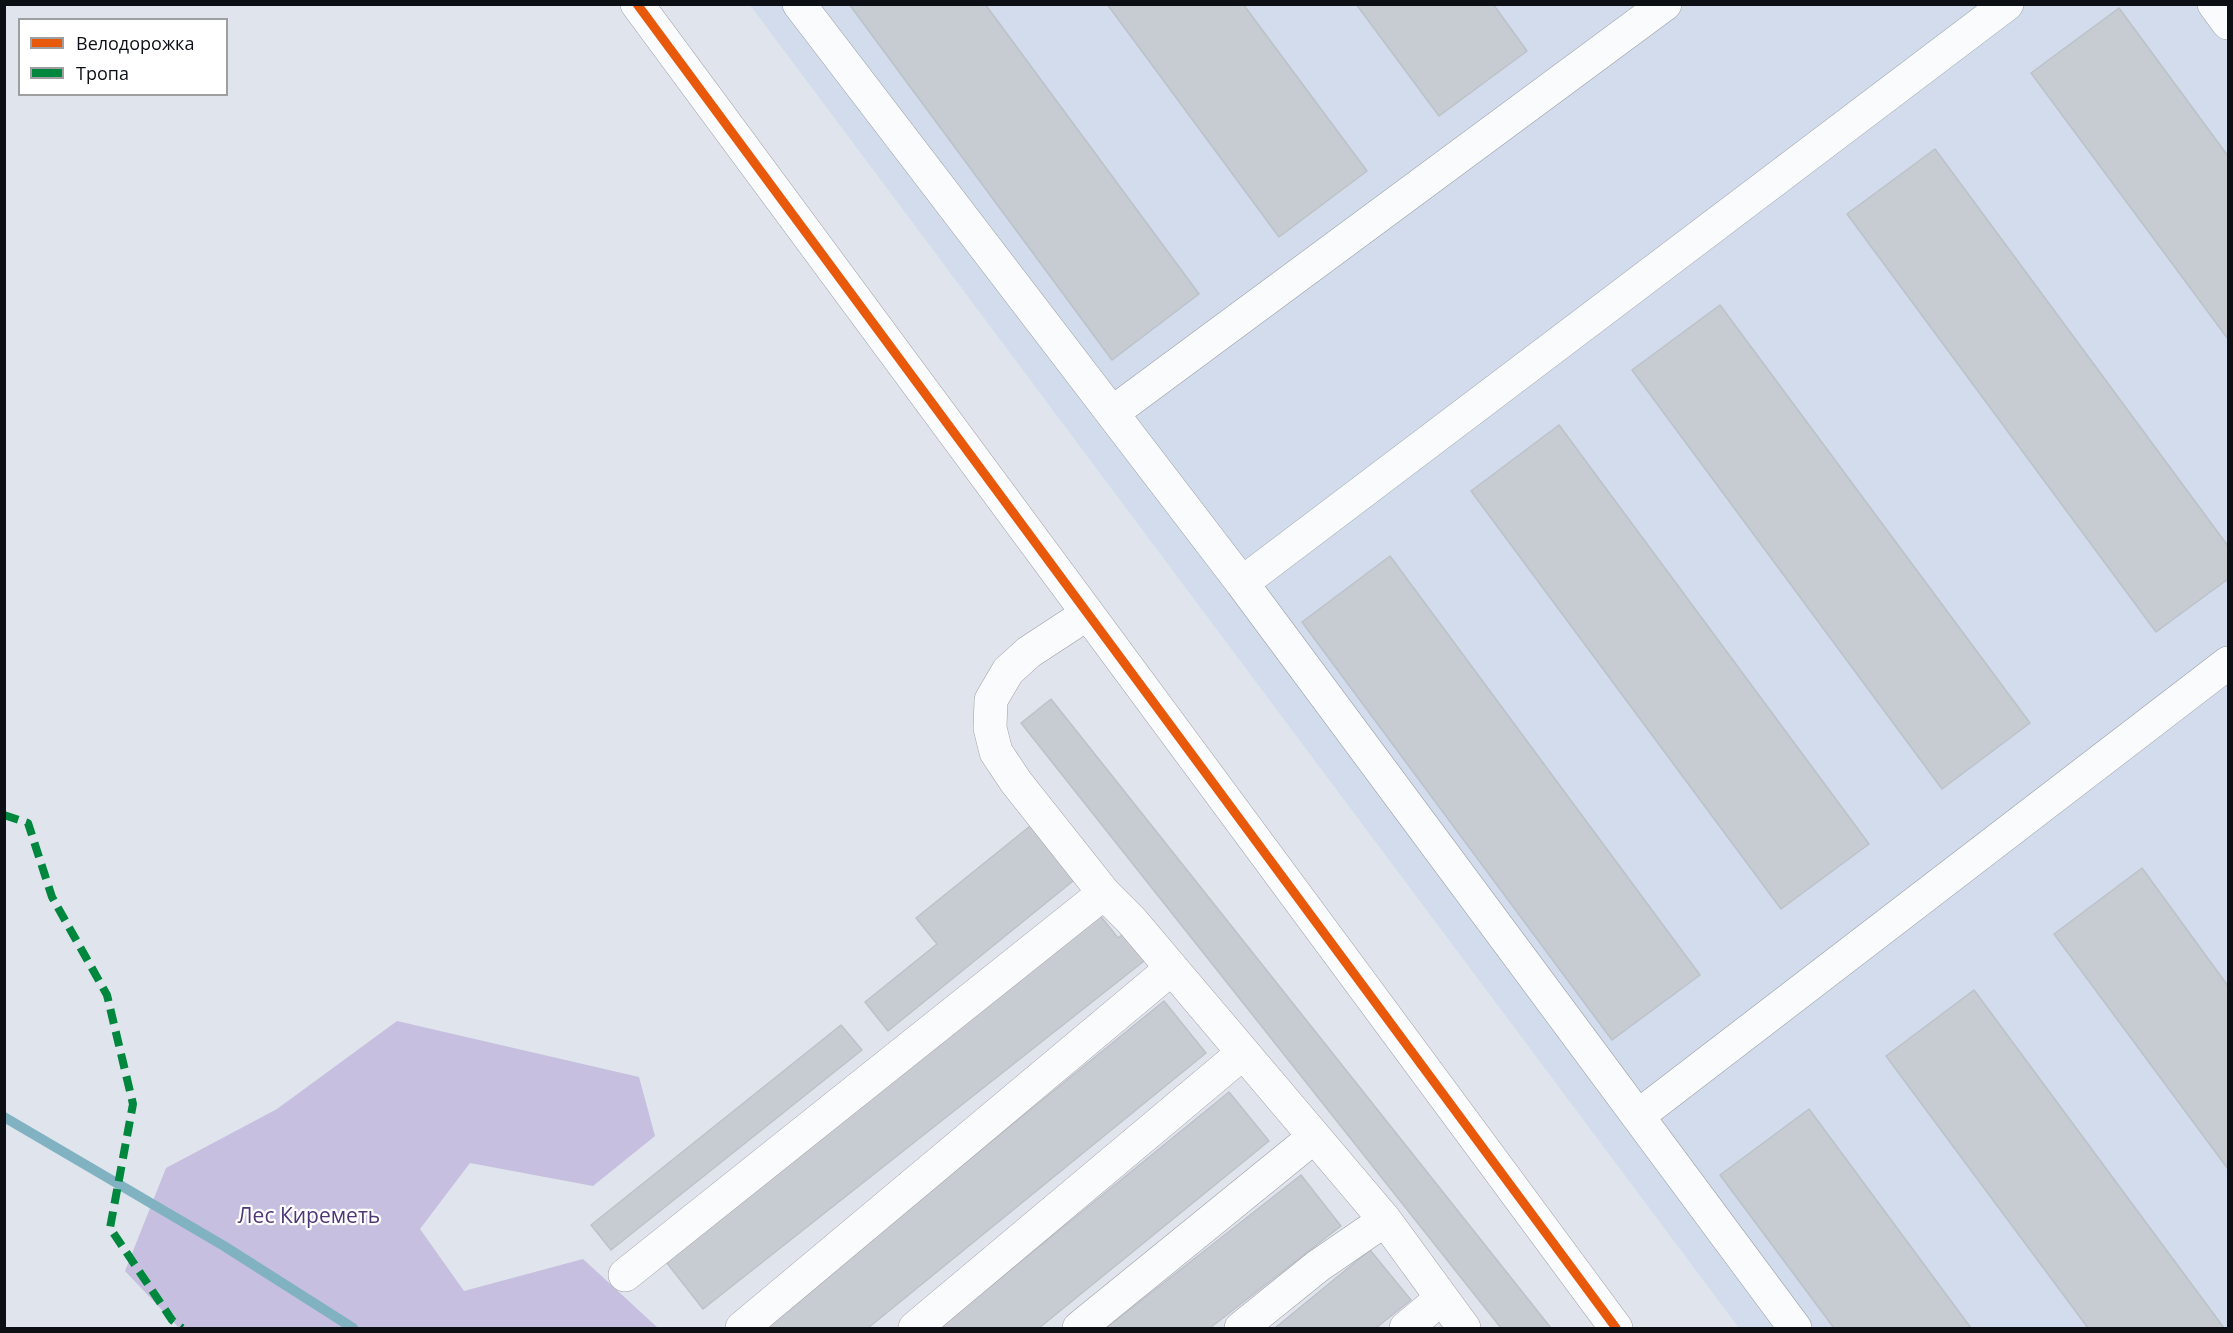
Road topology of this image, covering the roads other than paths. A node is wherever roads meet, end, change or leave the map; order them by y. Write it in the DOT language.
graph roads {
  1 [pos="637,4"];
  2 [pos="799,4"];
  3 [pos="1665,4"];
  4 [pos="2007,4"];
  5 [pos="2214,4"];
  6 [pos="2229,23"];
  7 [pos="1112,413"];
  8 [pos="1242,583"];
  9 [pos="1087,614"];
  10 [pos="2229,663"];
  11 [pos="1104,893"];
  12 [pos="1171,969"];
  13 [pos="1243,1053"];
  14 [pos="1638,1116"];
  15 [pos="1314,1137"];
  16 [pos="1385,1220"];
  17 [pos="625,1275"];
  18 [pos="1442,1298"];
  19 [pos="742,1329"];
  20 [pos="915,1329"];
  21 [pos="1079,1329"];
  22 [pos="1241,1329"];
  23 [pos="1406,1329"];
  24 [pos="1464,1329"];
  25 [pos="1616,1329"];
  26 [pos="1795,1329"];
  1 -- 9 [label="street"];
  2 -- 7 [label="street"];
  3 -- 7 [label="street"];
  4 -- 8 [label="street"];
  5 -- 6 [label="street"];
  7 -- 8 [label="street"];
  8 -- 14 [label="street"];
  9 -- 11 [label="street"];
  9 -- 25 [label="street"];
  10 -- 14 [label="street"];
  11 -- 12 [label="street"];
  11 -- 17 [label="street"];
  12 -- 13 [label="street"];
  12 -- 19 [label="street"];
  13 -- 15 [label="street"];
  13 -- 20 [label="street"];
  14 -- 26 [label="street"];
  15 -- 16 [label="street"];
  15 -- 21 [label="street"];
  16 -- 18 [label="street"];
  16 -- 22 [label="street"];
  18 -- 23 [label="street"];
  18 -- 24 [label="street"];
}
